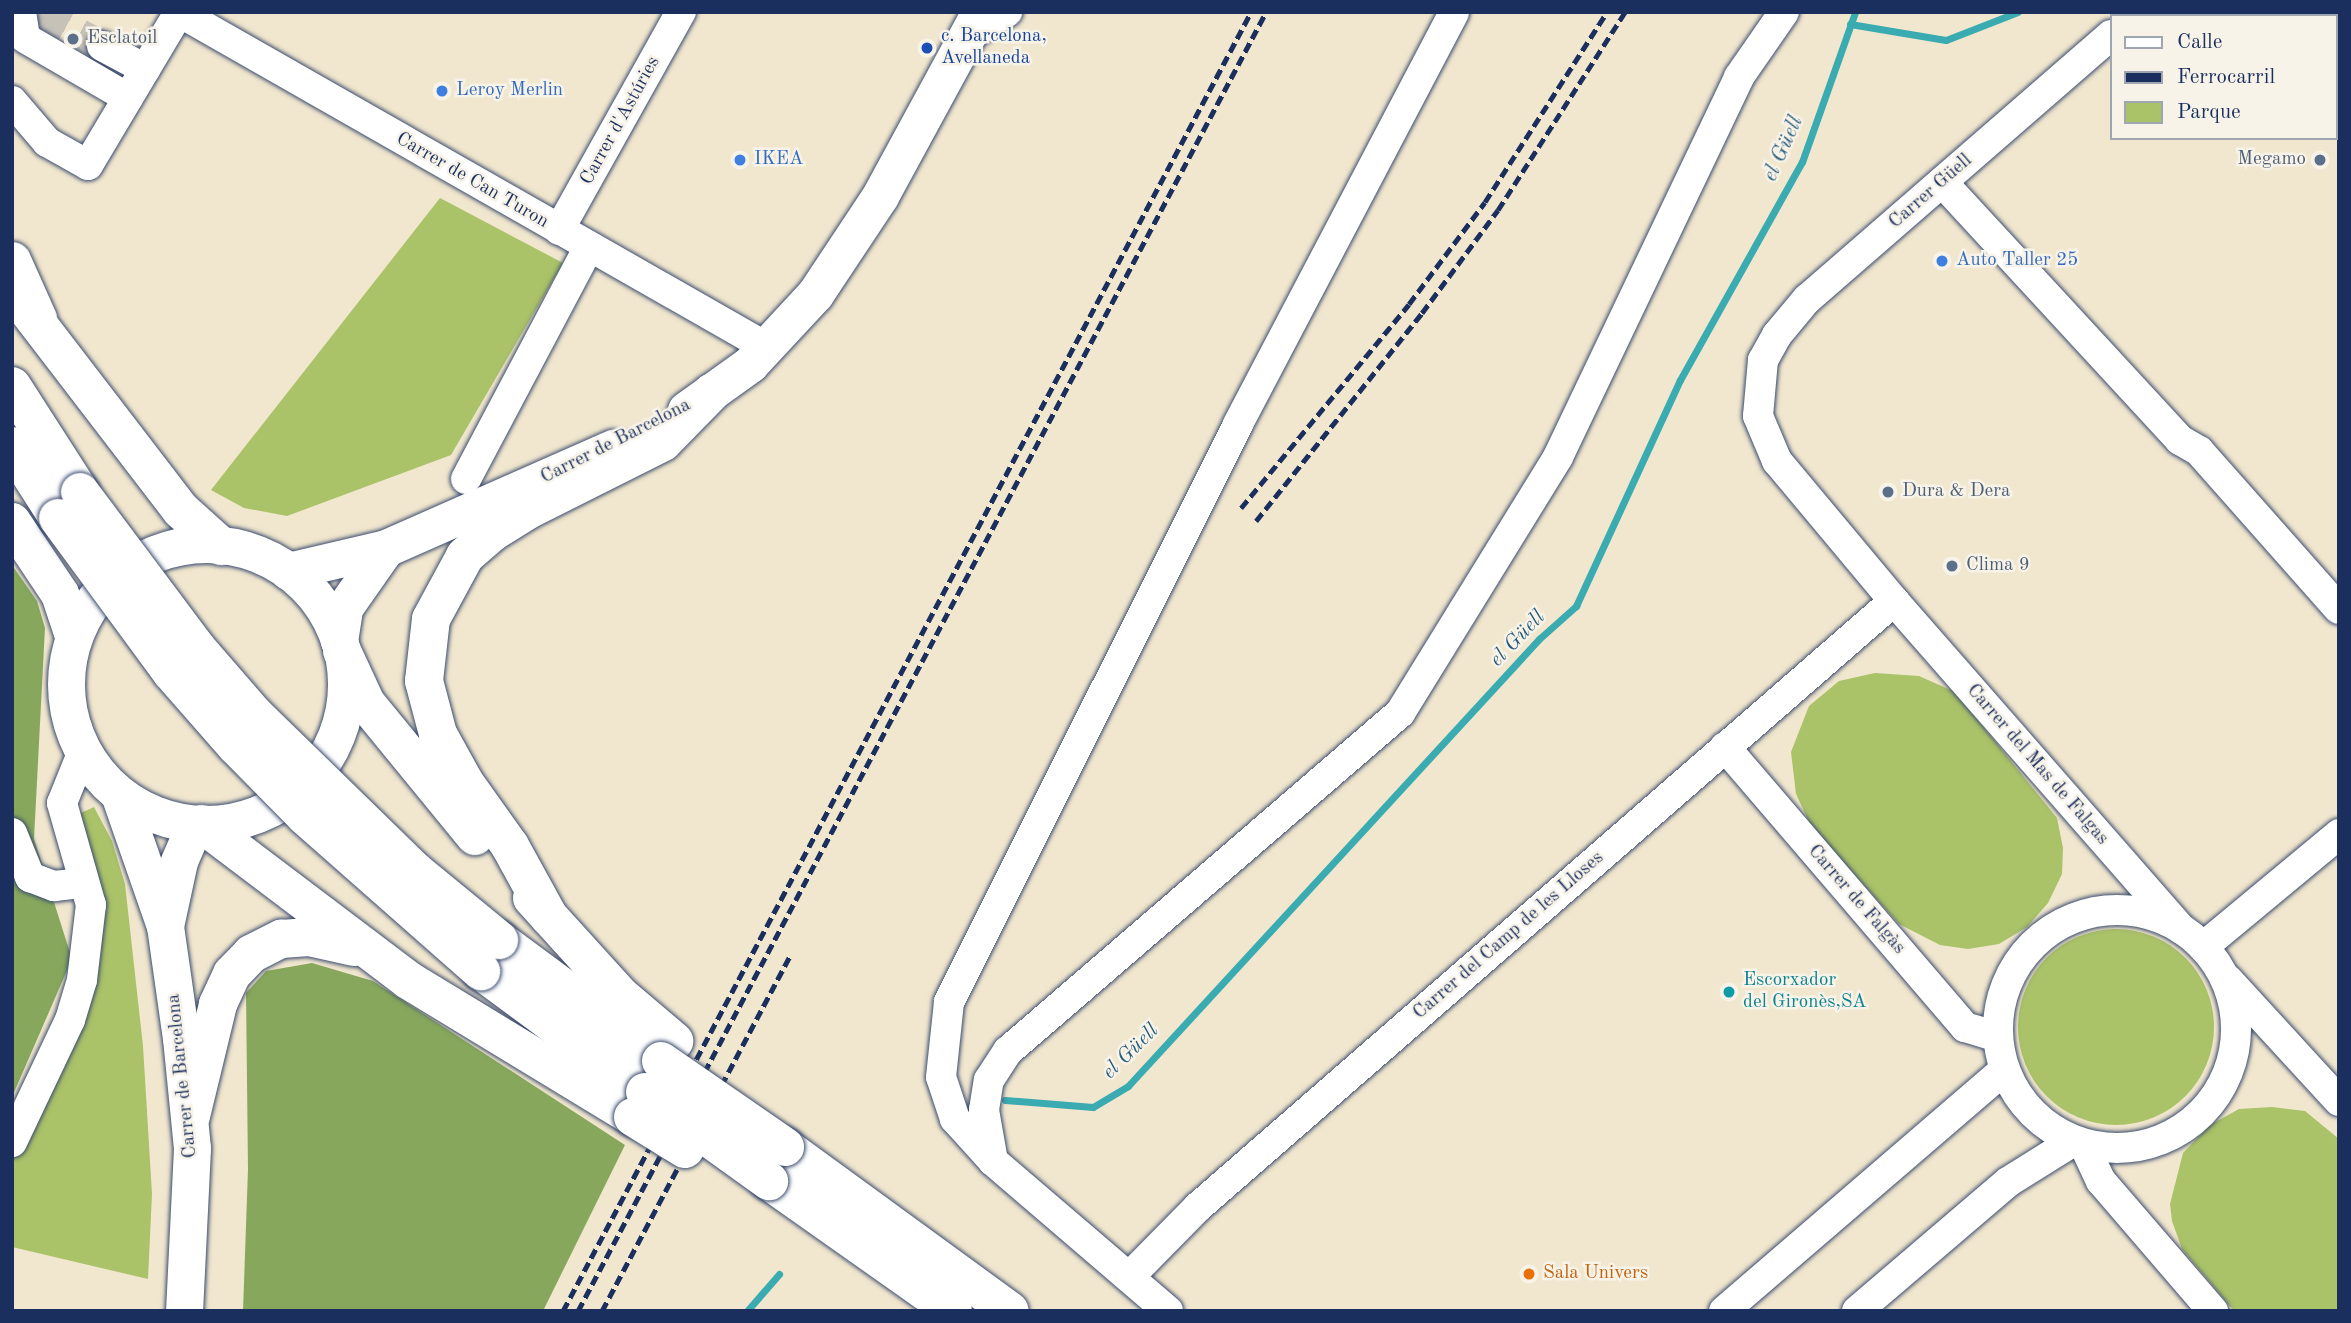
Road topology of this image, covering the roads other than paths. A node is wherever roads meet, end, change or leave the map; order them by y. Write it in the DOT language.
graph roads {
  1 [pos="21,12"];
  2 [pos="681,12"];
  3 [pos="1007,12"];
  4 [pos="1454,12"];
  5 [pos="1784,12"];
  6 [pos="178,13"];
  7 [pos="973,25"];
  8 [pos="2110,36"];
  9 [pos="102,46"];
  10 [pos="145,69"];
  11 [pos="128,98"];
  12 [pos="12,101"];
  13 [pos="1942,182"];
  14 [pos="559,230"];
  15 [pos="589,247"];
  16 [pos="12,260"];
  17 [pos="12,290"];
  18 [pos="45,335"];
  19 [pos="768,348"];
  20 [pos="12,386"];
  21 [pos="711,393"];
  22 [pos="12,446"];
  23 [pos="466,479"];
  24 [pos="69,505"];
  25 [pos="12,522"];
  26 [pos="221,545"];
  27 [pos="386,548"];
  28 [pos="288,571"];
  29 [pos="1894,601"];
  30 [pos="2339,609"];
  31 [pos="74,636"];
  32 [pos="340,646"];
  33 [pos="1725,747"];
  34 [pos="83,751"];
  35 [pos="119,794"];
  36 [pos="198,824"];
  37 [pos="12,833"];
  38 [pos="2339,834"];
  39 [pos="84,883"];
  40 [pos="549,917"];
  41 [pos="165,926"];
  42 [pos="2192,938"];
  43 [pos="369,951"];
  44 [pos="2224,977"];
  45 [pos="1997,1037"];
  46 [pos="2004,1070"];
  47 [pos="653,1078"];
  48 [pos="2339,1101"];
  49 [pos="191,1116"];
  50 [pos="12,1142"];
  51 [pos="2078,1143"];
  52 [pos="993,1161"];
  53 [pos="777,1164"];
  54 [pos="1130,1276"];
  55 [pos="184,1311"];
  56 [pos="953,1311"];
  57 [pos="1010,1311"];
  58 [pos="1168,1311"];
  59 [pos="1724,1311"];
  60 [pos="1857,1311"];
  61 [pos="2213,1311"];
  1 -- 11 [label="street"];
  2 -- 14 [label="street, Carrer d'Astúries"];
  3 -- 7 [label="street, Carrer de Barcelona"];
  4 -- 52 [label="street"];
  5 -- 52 [label="street"];
  6 -- 10 [label="street"];
  6 -- 14 [label="street, Carrer de Can Turon"];
  7 -- 19 [label="main road, Carrer de Barcelona"];
  8 -- 13 [label="street, Carrer Güell"];
  9 -- 10 [label="street"];
  10 -- 11 [label="street"];
  11 -- 12 [label="street"];
  13 -- 29 [label="street, Carrer Güell"];
  13 -- 30 [label="street"];
  14 -- 15 [label="street, Carrer de Can Turon"];
  15 -- 19 [label="street, Carrer de Can Turon"];
  15 -- 23 [label="street"];
  16 -- 18 [label="main road"];
  17 -- 18 [label="highway"];
  18 -- 26 [label="highway"];
  19 -- 21 [label="main road, Carrer de Barcelona"];
  20 -- 24 [label="highway"];
  21 -- 27 [label="main road, Carrer de Barcelona"];
  21 -- 40 [label="highway"];
  22 -- 24 [label="highway"];
  24 -- 47 [label="highway, bridge"];
  25 -- 31 [label="highway"];
  26 -- 28 [label="main road"];
  26 -- 31 [label="main road"];
  27 -- 28 [label="main road, Carrer de Barcelona"];
  27 -- 32 [label="main road"];
  28 -- 32 [label="main road"];
  29 -- 33 [label="street, Carrer del Camp de les Lloses"];
  29 -- 42 [label="street, Carrer del Mas de Falgas"];
  31 -- 34 [label="main road"];
  32 -- 36 [label="main road"];
  32 -- 40 [label="highway"];
  33 -- 45 [label="street, Carrer de Falgàs"];
  33 -- 54 [label="street, Carrer del Camp de les Lloses"];
  34 -- 35 [label="main road"];
  34 -- 39 [label="street"];
  35 -- 36 [label="main road"];
  35 -- 41 [label="main road, Carrer de Barcelona"];
  36 -- 41 [label="main road, Carrer de Barcelona"];
  36 -- 43 [label="highway"];
  37 -- 39 [label="street"];
  38 -- 42 [label="street"];
  39 -- 50 [label="street"];
  40 -- 47 [label="highway"];
  41 -- 49 [label="main road, Carrer de Barcelona"];
  42 -- 44 [label="street"];
  42 -- 45 [label="street"];
  43 -- 47 [label="highway"];
  43 -- 49 [label="highway"];
  44 -- 48 [label="street"];
  44 -- 51 [label="street"];
  45 -- 46 [label="street"];
  46 -- 51 [label="street"];
  46 -- 59 [label="street"];
  47 -- 53 [label="highway, bridge"];
  47 -- 53 [label="highway"];
  49 -- 55 [label="main road, Carrer de Barcelona"];
  51 -- 60 [label="street"];
  51 -- 61 [label="street"];
  52 -- 54 [label="street"];
  53 -- 56 [label="highway"];
  53 -- 57 [label="highway"];
  54 -- 58 [label="street"];
}
